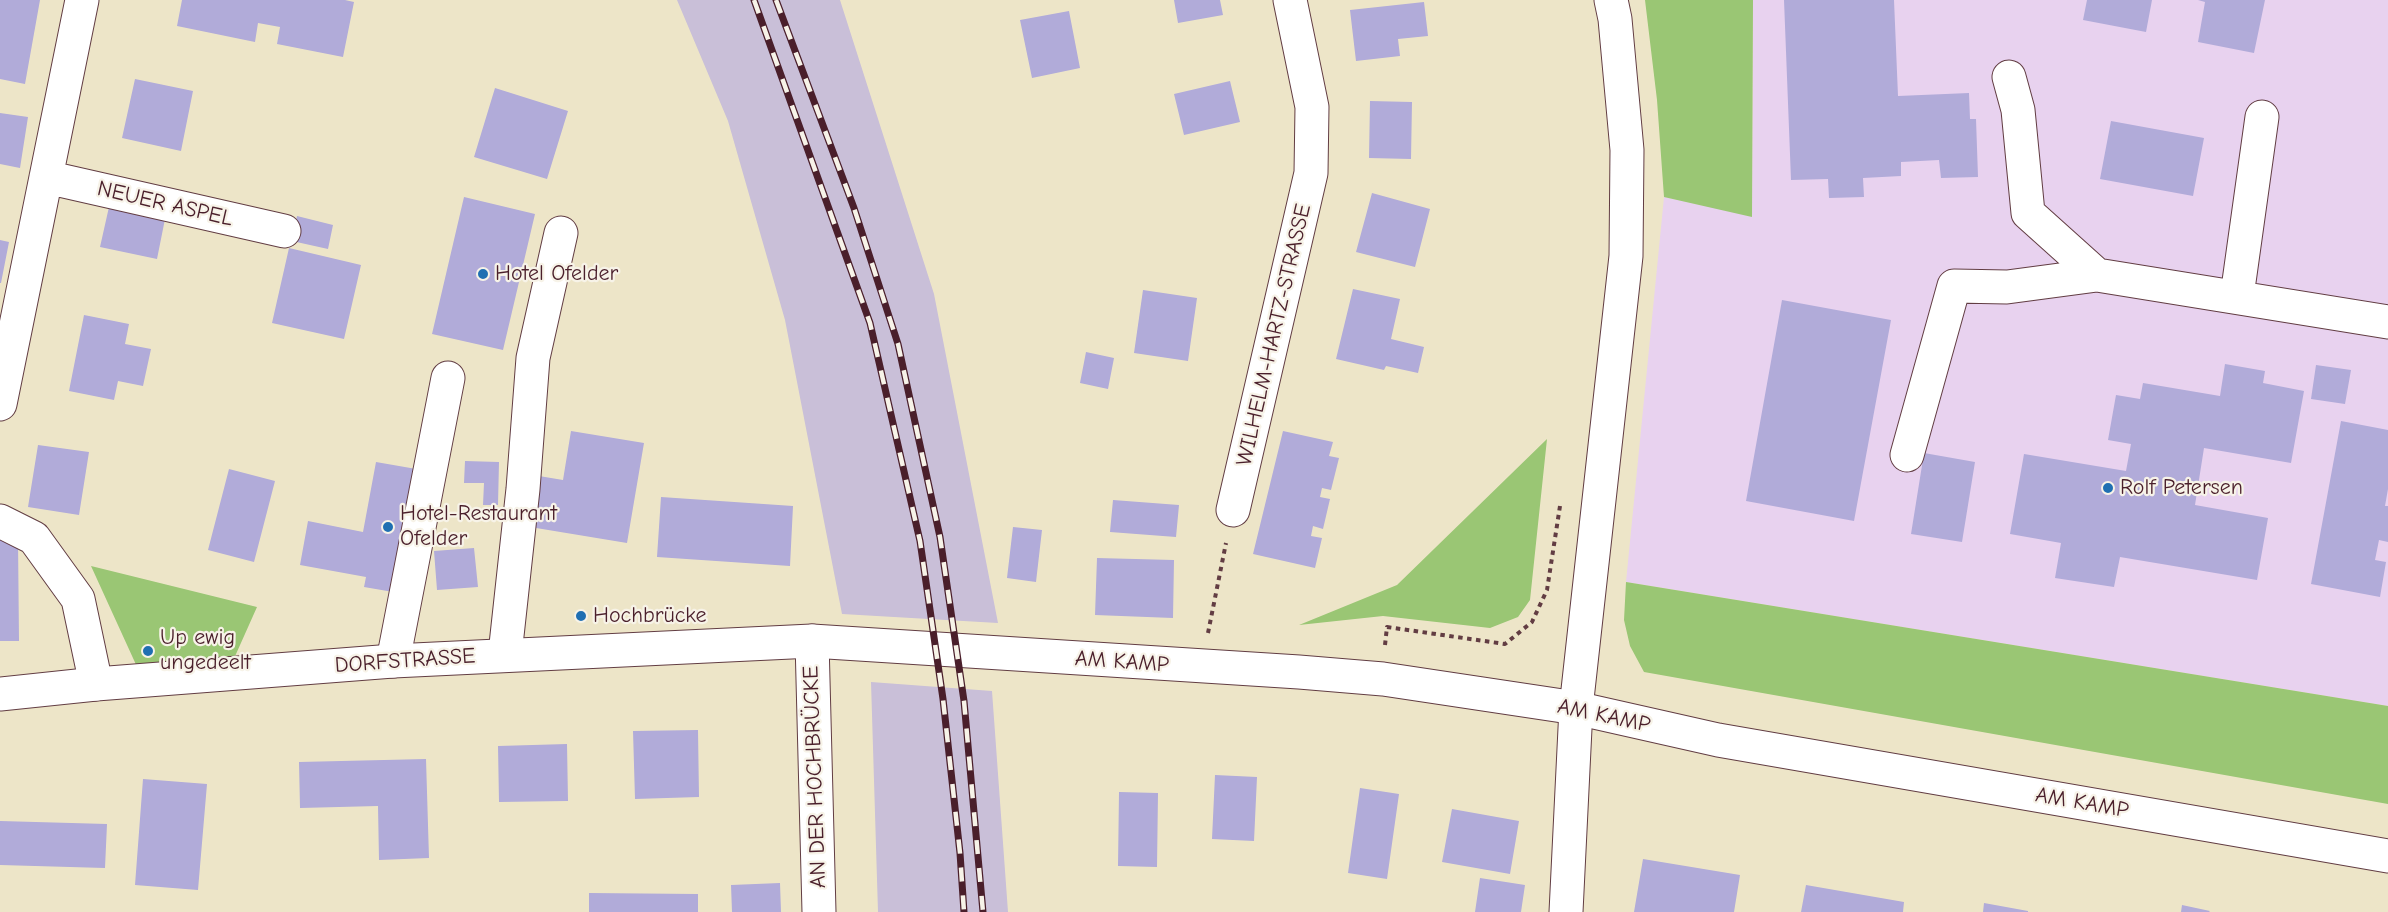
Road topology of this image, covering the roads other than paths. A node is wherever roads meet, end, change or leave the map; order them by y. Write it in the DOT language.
graph roads {
  1 [pos="82,0"];
  2 [pos="1290,0"];
  3 [pos="1611,0"];
  4 [pos="2009,78"];
  5 [pos="2262,117"];
  6 [pos="46,177"];
  7 [pos="284,231"];
  8 [pos="561,233"];
  9 [pos="2097,275"];
  10 [pos="2237,296"];
  11 [pos="2388,322"];
  12 [pos="448,378"];
  13 [pos="0,404"];
  14 [pos="1907,455"];
  15 [pos="1233,510"];
  16 [pos="0,521"];
  17 [pos="812,641"];
  18 [pos="505,654"];
  19 [pos="393,661"];
  20 [pos="96,684"];
  21 [pos="0,694"];
  22 [pos="1576,708"];
  23 [pos="2388,856"];
  24 [pos="819,912"];
  25 [pos="1566,912"];
  1 -- 6 [label="street"];
  2 -- 15 [label="street, WILHELM-HARTZ-STRASSE"];
  3 -- 22 [label="street"];
  4 -- 9 [label="street"];
  5 -- 10 [label="street"];
  6 -- 7 [label="street, NEUER ASPEL"];
  6 -- 13 [label="street"];
  8 -- 18 [label="street"];
  9 -- 10 [label="street"];
  9 -- 14 [label="street"];
  10 -- 11 [label="street"];
  12 -- 19 [label="street"];
  16 -- 20 [label="street"];
  17 -- 18 [label="street, DORFSTRASSE"];
  17 -- 22 [label="street, AM KAMP"];
  17 -- 24 [label="street, AN DER HOCHBRÜCKE"];
  18 -- 19 [label="street, DORFSTRASSE"];
  19 -- 20 [label="street, DORFSTRASSE"];
  20 -- 21 [label="street, DORFSTRASSE"];
  22 -- 23 [label="street, AM KAMP"];
  22 -- 25 [label="street"];
}
